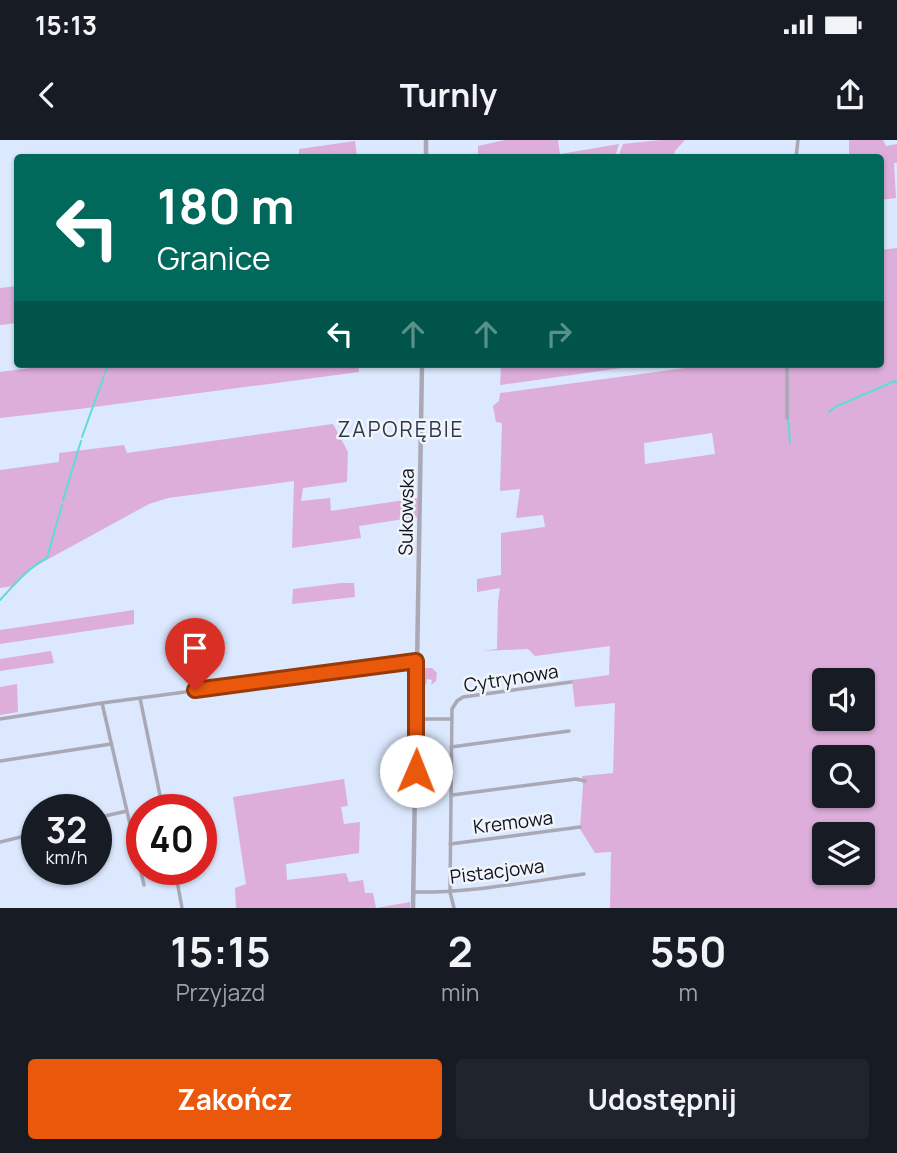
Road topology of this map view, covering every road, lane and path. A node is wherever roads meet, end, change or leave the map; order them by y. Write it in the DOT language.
graph roads {
  1 [pos="422,368"];
  2 [pos="787,368"];
  3 [pos="787,418"];
  4 [pos="416,661"];
  5 [pos="571,682"];
  6 [pos="140,698"];
  7 [pos="102,703"];
  8 [pos="0,719"];
  9 [pos="417,719"];
  10 [pos="451,719"];
  11 [pos="569,731"];
  12 [pos="111,744"];
  13 [pos="452,747"];
  14 [pos="0,761"];
  15 [pos="585,781"];
  16 [pos="160,794"];
  17 [pos="451,795"];
  18 [pos="126,807"];
  19 [pos="580,827"];
  20 [pos="21,837"];
  21 [pos="0,842"];
  22 [pos="450,844"];
  23 [pos="584,874"];
  24 [pos="178,885"];
  25 [pos="413,892"];
  26 [pos="450,892"];
  27 [pos="183,908"];
  28 [pos="413,908"];
  29 [pos="454,908"];
  1 -- 4 [label="street, Sukowska"];
  2 -- 3 [label="street"];
  4 -- 6 [label="street"];
  4 -- 9 [label="street, Sukowska"];
  5 -- 10 [label="street, Cytrynowa"];
  6 -- 7 [label="street"];
  6 -- 16 [label="street"];
  7 -- 8 [label="street"];
  7 -- 12 [label="street"];
  9 -- 10 [label="street"];
  9 -- 25 [label="street, Sukowska"];
  10 -- 13 [label="street"];
  11 -- 13 [label="street"];
  12 -- 14 [label="street"];
  12 -- 18 [label="street"];
  13 -- 17 [label="street"];
  15 -- 17 [label="street"];
  17 -- 22 [label="street"];
  19 -- 22 [label="street, Kremowa"];
  20 -- 21 [label="street"];
  22 -- 26 [label="street"];
  23 -- 26 [label="street, Pistacjowa"];
  24 -- 27 [label="street"];
  25 -- 26 [label="street, Pistacjowa"];
  25 -- 28 [label="street, Sukowska"];
  26 -- 29 [label="street"];
}
